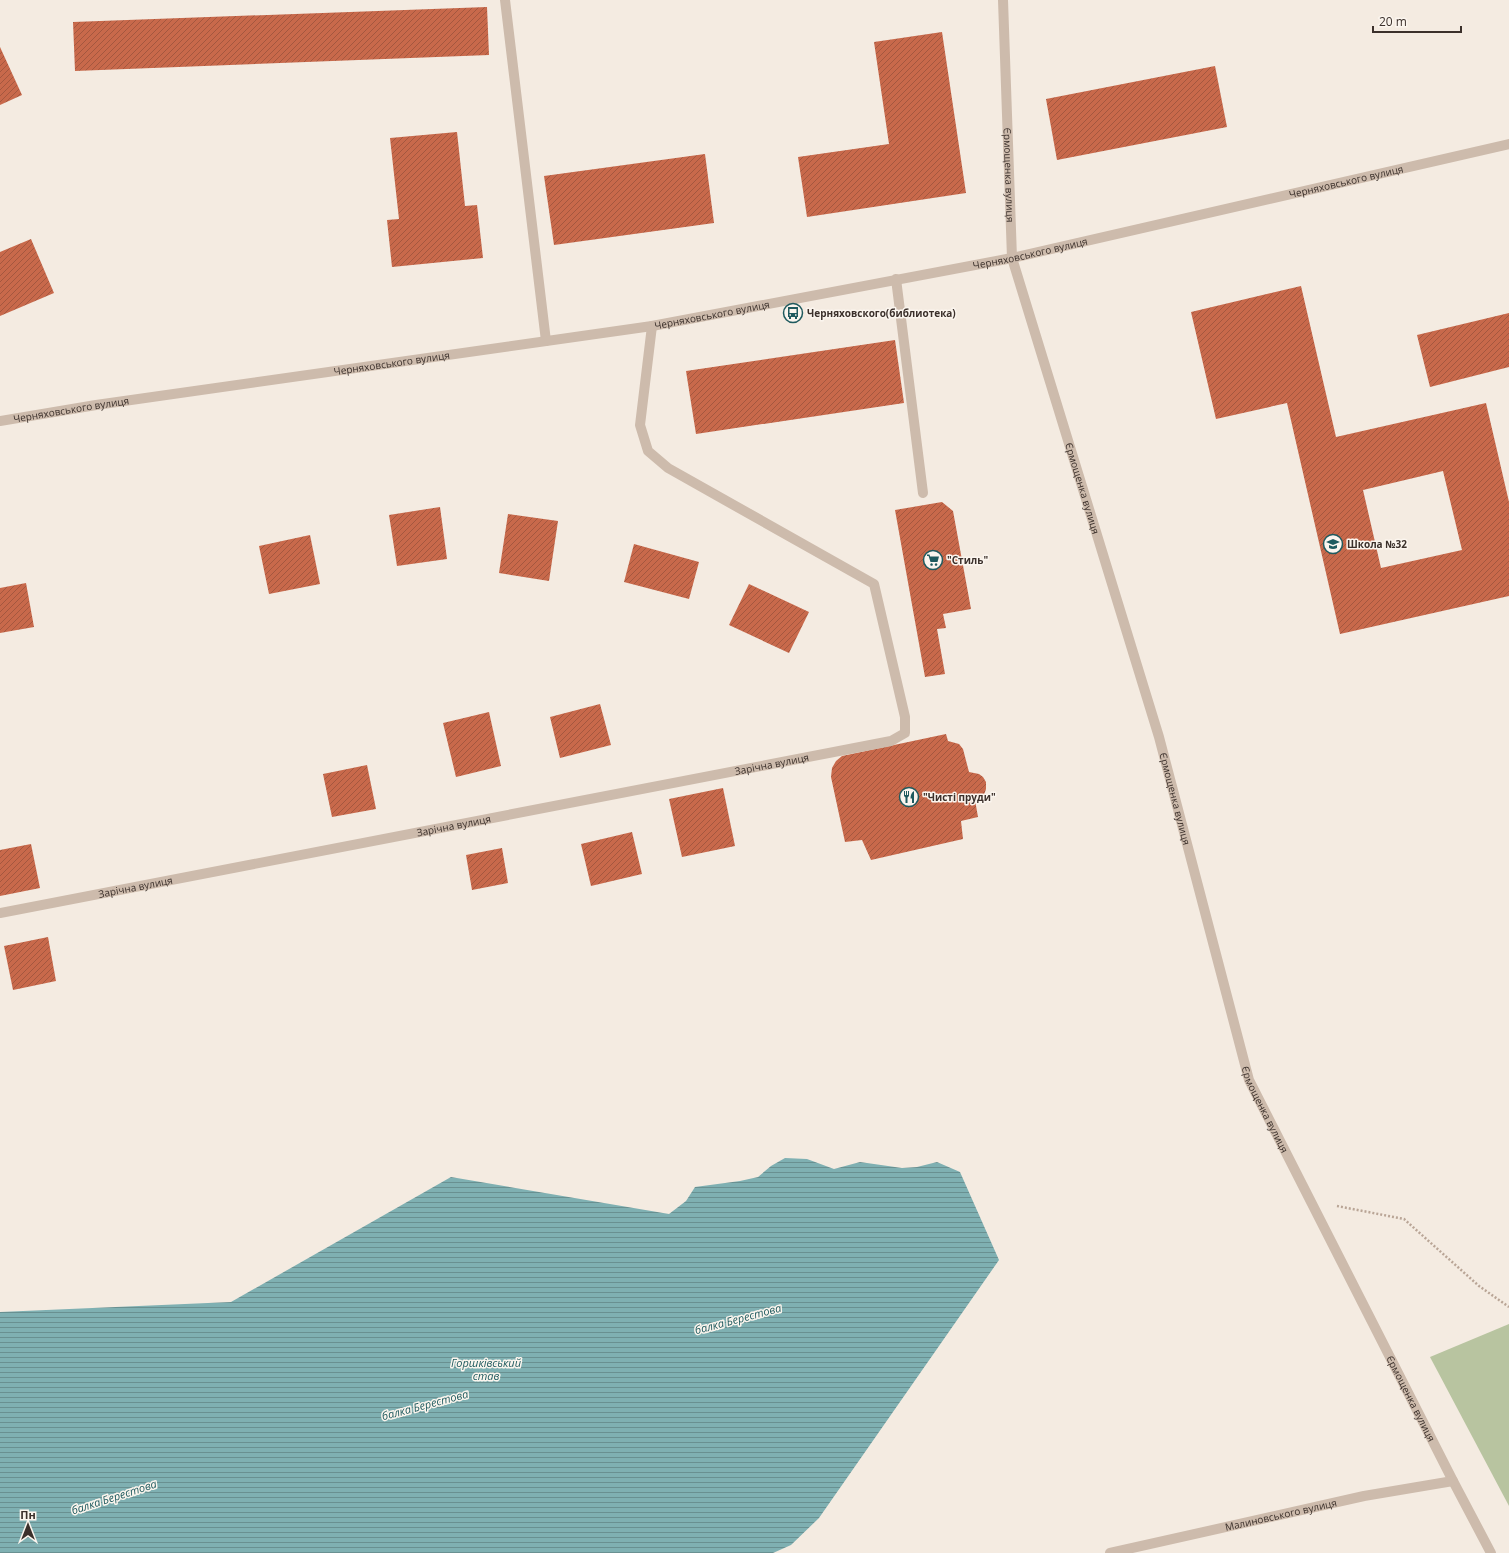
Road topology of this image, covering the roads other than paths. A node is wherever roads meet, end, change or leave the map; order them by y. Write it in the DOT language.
graph roads {
  1 [pos="505,0"];
  2 [pos="1002,0"];
  3 [pos="1509,144"];
  4 [pos="1012,258"];
  5 [pos="896,279"];
  6 [pos="652,326"];
  7 [pos="546,341"];
  8 [pos="0,421"];
  9 [pos="923,493"];
  10 [pos="0,913"];
  11 [pos="1453,1481"];
  12 [pos="1110,1553"];
  13 [pos="1492,1553"];
  1 -- 7 [label="street"];
  2 -- 4 [label="street, Єрмощенка вулиця"];
  3 -- 4 [label="street, Черняховського вулиця"];
  4 -- 5 [label="street, Черняховського вулиця"];
  4 -- 11 [label="street, Єрмощенка вулиця"];
  5 -- 6 [label="street, Черняховського вулиця"];
  5 -- 9 [label="street"];
  6 -- 7 [label="street, Черняховського вулиця"];
  6 -- 10 [label="street, Зарічна вулиця"];
  7 -- 8 [label="street, Черняховського вулиця"];
  11 -- 12 [label="street, Малиновського вулиця"];
  11 -- 13 [label="street, Єрмощенка вулиця"];
}
